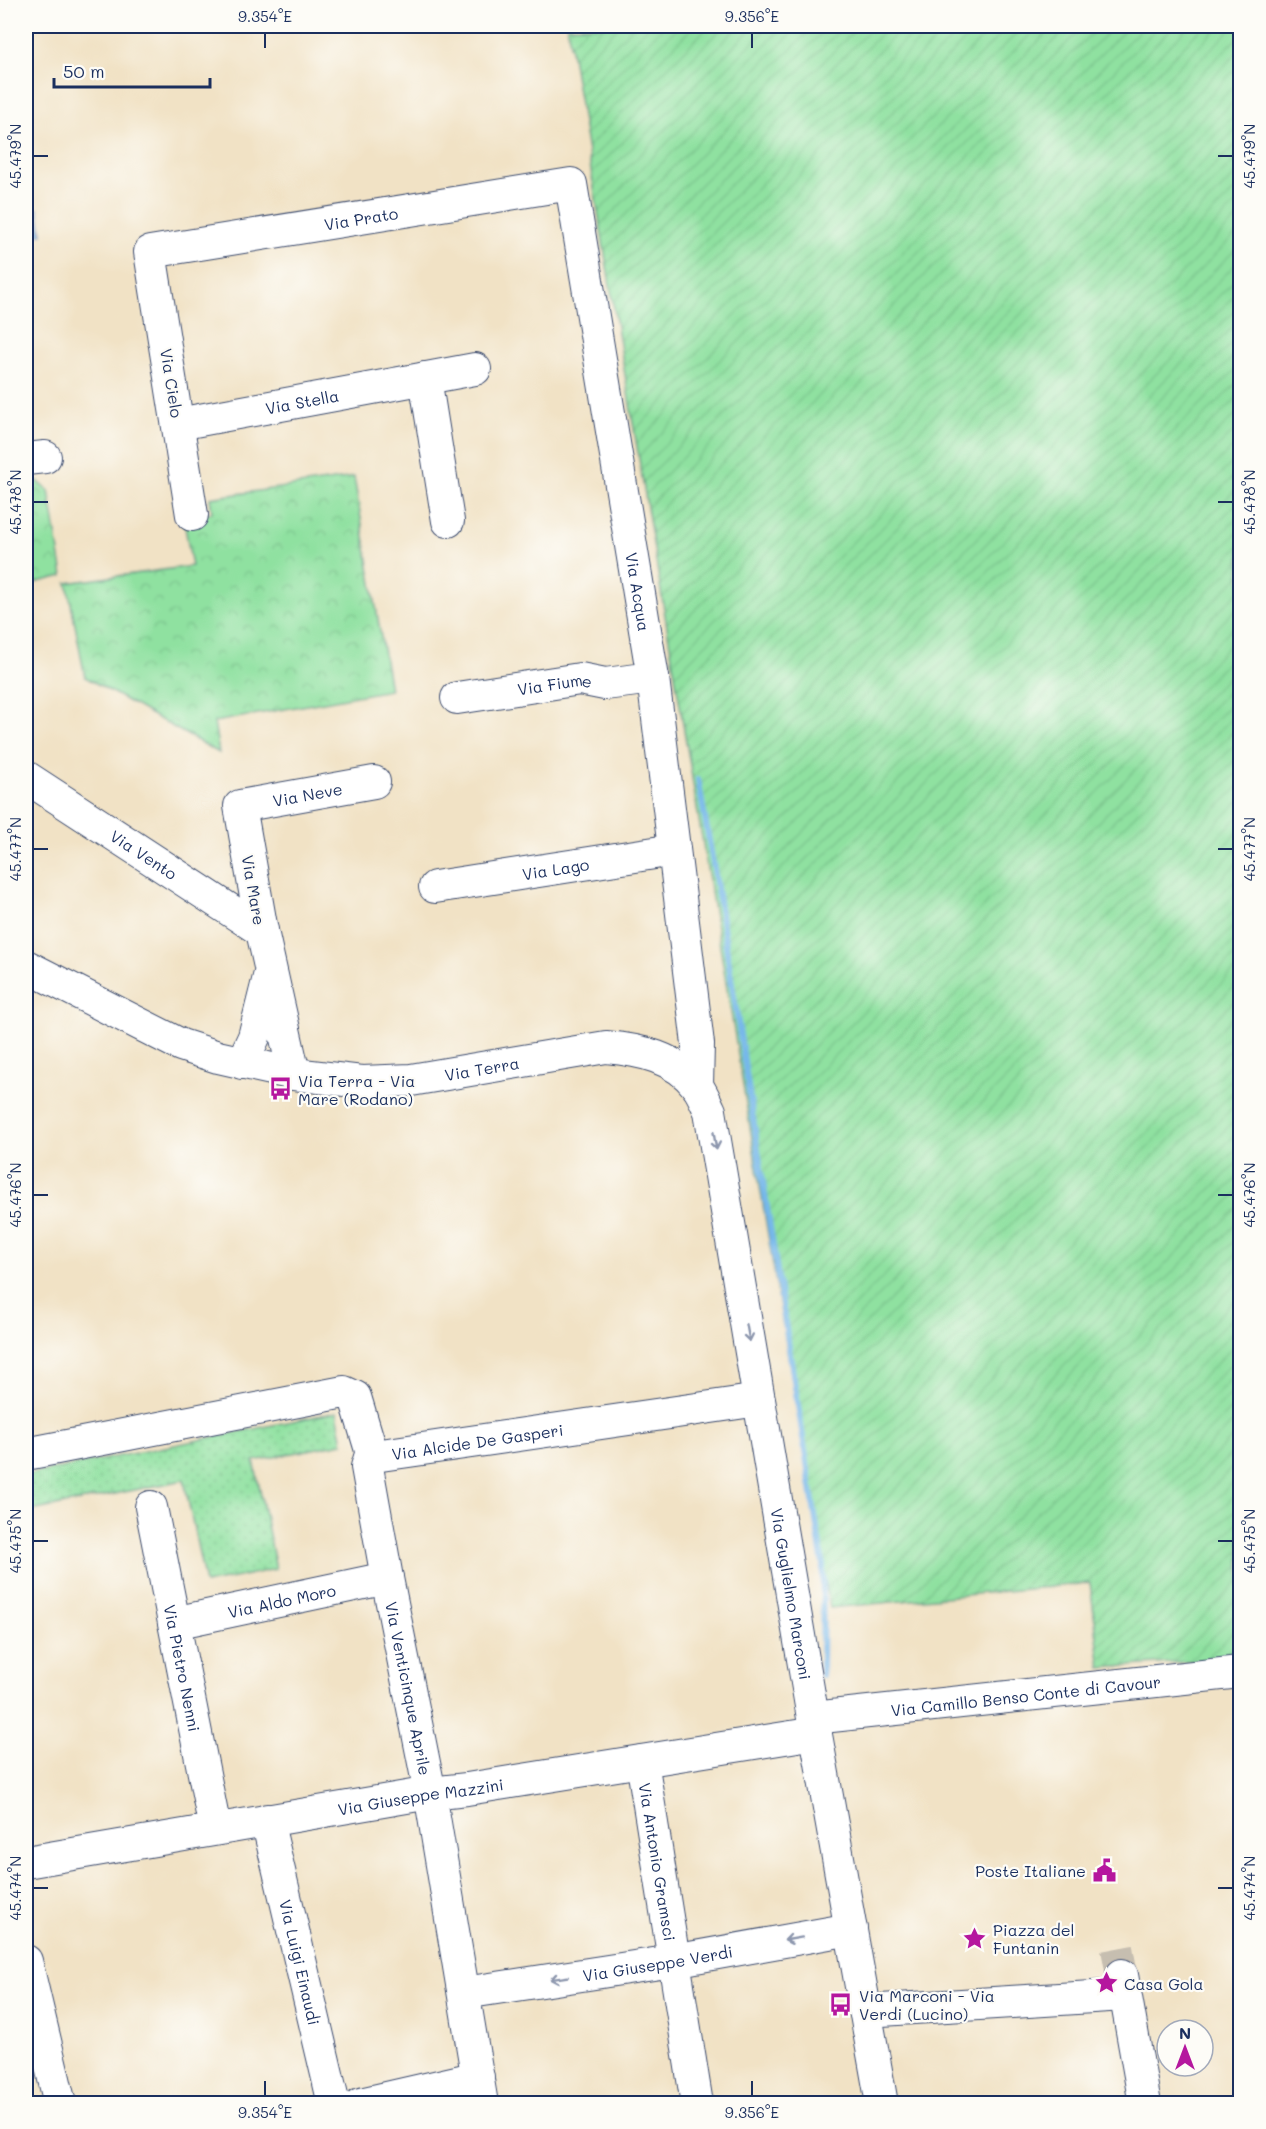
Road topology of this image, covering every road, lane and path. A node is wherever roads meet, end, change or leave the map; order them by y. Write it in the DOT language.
graph roads {
  1 [pos="571,184"];
  2 [pos="150,252"];
  3 [pos="475,369"];
  4 [pos="425,378"];
  5 [pos="178,424"];
  6 [pos="192,515"];
  7 [pos="448,521"];
  8 [pos="653,678"];
  9 [pos="457,699"];
  10 [pos="26,777"];
  11 [pos="374,782"];
  12 [pos="240,806"];
  13 [pos="674,850"];
  14 [pos="435,887"];
  15 [pos="261,931"];
  16 [pos="26,966"];
  17 [pos="270,973"];
  18 [pos="693,1001"];
  19 [pos="660,1057"];
  20 [pos="242,1063"];
  21 [pos="294,1074"];
  22 [pos="697,1086"];
  23 [pos="759,1400"];
  24 [pos="372,1451"];
  25 [pos="26,1454"];
  26 [pos="151,1507"];
  27 [pos="387,1578"];
  28 [pos="174,1623"];
  29 [pos="1240,1672"];
  30 [pos="814,1726"];
  31 [pos="642,1761"];
  32 [pos="430,1793"];
  33 [pos="267,1820"];
  34 [pos="215,1829"];
  35 [pos="26,1862"];
  36 [pos="851,1929"];
  37 [pos="26,1961"];
  38 [pos="673,1961"];
  39 [pos="464,1993"];
  40 [pos="865,2011"];
  41 [pos="480,2090"];
  42 [pos="60,2103"];
  43 [pos="334,2103"];
  44 [pos="360,2103"];
  45 [pos="697,2103"];
  46 [pos="882,2103"];
  47 [pos="1145,2103"];
  1 -- 2 [label="street, Via Prato"];
  1 -- 8 [label="street, Via Acqua"];
  2 -- 5 [label="street, Via Cielo"];
  3 -- 4 [label="street, Via Stella"];
  4 -- 5 [label="street, Via Stella"];
  4 -- 7 [label="street"];
  5 -- 6 [label="street, Via Cielo"];
  8 -- 9 [label="street, Via Fiume"];
  8 -- 13 [label="street, Via Acqua"];
  10 -- 15 [label="street, Via Vento"];
  11 -- 12 [label="street, Via Neve"];
  12 -- 15 [label="street, Via Mare"];
  13 -- 14 [label="street, Via Lago"];
  13 -- 18 [label="street, Via Acqua"];
  15 -- 17 [label="street, Via Mare"];
  16 -- 20 [label="street, Via Terra"];
  17 -- 20 [label="street, Via Mare"];
  17 -- 21 [label="street, Via Mare"];
  18 -- 19 [label="street"];
  18 -- 22 [label="street, Via Acqua"];
  19 -- 21 [label="street, Via Terra"];
  19 -- 22 [label="street, Via Terra"];
  20 -- 21 [label="street, Via Terra"];
  22 -- 23 [label="street, Via Guglielmo Marconi, one-way"];
  23 -- 24 [label="street, Via Alcide De Gasperi"];
  23 -- 30 [label="street, Via Guglielmo Marconi"];
  24 -- 25 [label="street, Via Alcide De Gasperi"];
  24 -- 27 [label="street, Via Venticinque Aprile"];
  26 -- 28 [label="street, Via Pietro Nenni"];
  27 -- 28 [label="street, Via Aldo Moro"];
  27 -- 32 [label="street, Via Venticinque Aprile"];
  28 -- 34 [label="street, Via Pietro Nenni"];
  29 -- 30 [label="street, Via Camillo Benso Conte di Cavour"];
  30 -- 31 [label="street, Via Giuseppe Mazzini"];
  30 -- 36 [label="street, Via Guglielmo Marconi"];
  31 -- 32 [label="street, Via Giuseppe Mazzini"];
  31 -- 38 [label="street, Via Antonio Gramsci"];
  32 -- 33 [label="street, Via Giuseppe Mazzini"];
  32 -- 39 [label="street, Via Venticinque Aprile"];
  33 -- 34 [label="street, Via Giuseppe Mazzini"];
  33 -- 43 [label="street, Via Luigi Einaudi"];
  34 -- 35 [label="street, Via Giuseppe Mazzini"];
  36 -- 38 [label="street, Via Giuseppe Verdi, one-way"];
  36 -- 40 [label="street, Via Guglielmo Marconi"];
  37 -- 42 [label="street"];
  38 -- 39 [label="street, Via Giuseppe Verdi, one-way"];
  38 -- 45 [label="street, Via Antonio Gramsci"];
  39 -- 41 [label="street, Via Venticinque Aprile"];
  40 -- 46 [label="street, Via Guglielmo Marconi"];
  40 -- 47 [label="street"];
  41 -- 44 [label="street"];
}
